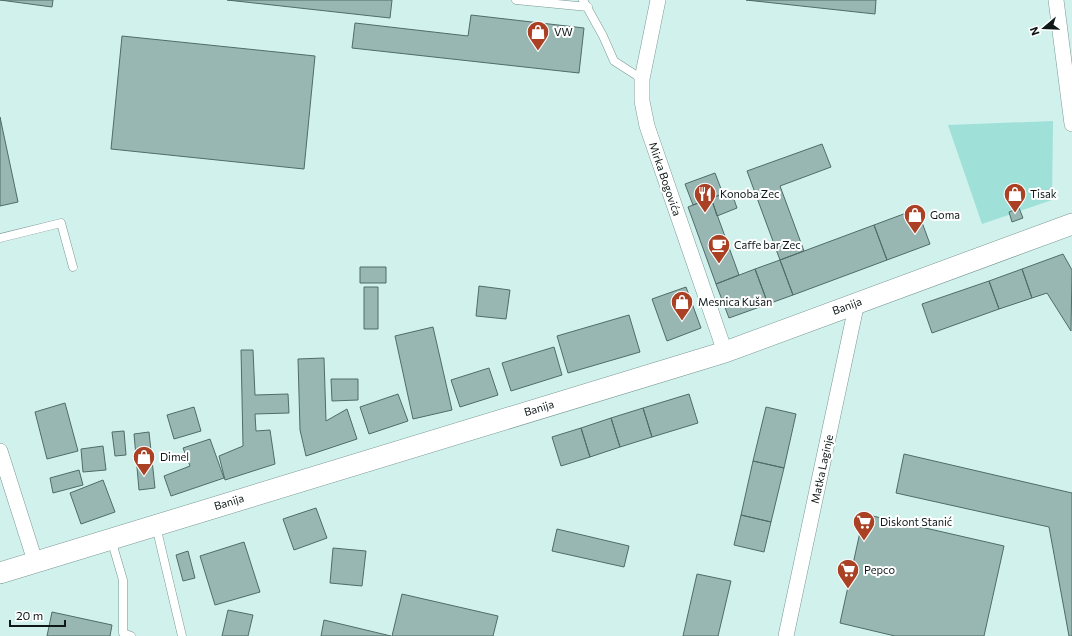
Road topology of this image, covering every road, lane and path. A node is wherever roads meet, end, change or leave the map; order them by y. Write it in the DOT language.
graph roads {
  1 [pos="516,0"];
  2 [pos="658,0"];
  3 [pos="1056,0"];
  4 [pos="585,4"];
  5 [pos="642,79"];
  6 [pos="1072,124"];
  7 [pos="1072,224"];
  8 [pos="0,238"];
  9 [pos="73,268"];
  10 [pos="858,302"];
  11 [pos="725,352"];
  12 [pos="0,451"];
  13 [pos="156,525"];
  14 [pos="111,538"];
  15 [pos="35,561"];
  16 [pos="0,572"];
  17 [pos="131,636"];
  18 [pos="182,636"];
  19 [pos="786,636"];
  1 -- 4 [label="lane"];
  2 -- 5 [label="street, Mirka Bogovića"];
  3 -- 6 [label="street"];
  4 -- 5 [label="lane"];
  5 -- 11 [label="street, Mirka Bogovića"];
  7 -- 10 [label="main road, Banija"];
  8 -- 9 [label="lane"];
  10 -- 11 [label="main road, Banija"];
  10 -- 19 [label="street, Matka Laginje"];
  11 -- 13 [label="main road, Banija"];
  12 -- 15 [label="street"];
  13 -- 14 [label="main road, Banija"];
  13 -- 18 [label="lane"];
  14 -- 15 [label="main road, Banija"];
  14 -- 17 [label="lane"];
  15 -- 16 [label="main road, Banija"];
}
